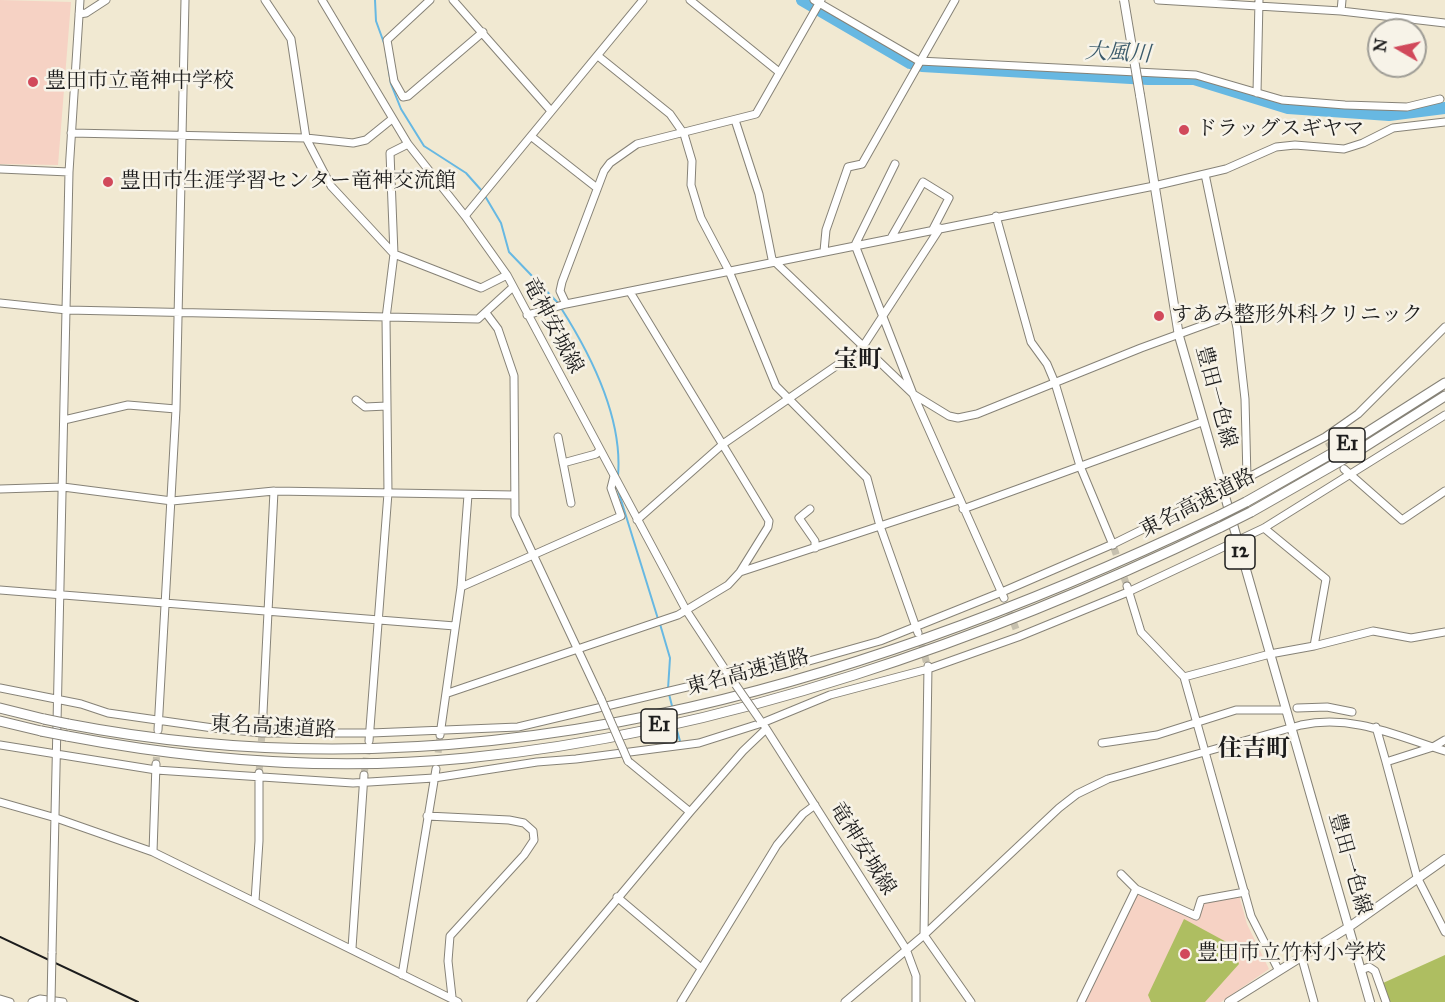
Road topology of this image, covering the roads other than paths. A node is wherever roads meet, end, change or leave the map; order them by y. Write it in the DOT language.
graph roads {
  1 [pos="80,0"];
  2 [pos="106,0"];
  3 [pos="185,0"];
  4 [pos="265,0"];
  5 [pos="322,0"];
  6 [pos="430,0"];
  7 [pos="453,0"];
  8 [pos="643,0"];
  9 [pos="690,0"];
  10 [pos="955,0"];
  11 [pos="1124,0"];
  12 [pos="1158,0"];
  13 [pos="1342,0"];
  14 [pos="818,1"];
  15 [pos="1259,3"];
  16 [pos="1341,10"];
  17 [pos="79,14"];
  18 [pos="1445,23"];
  19 [pos="483,32"];
  20 [pos="598,56"];
  21 [pos="919,61"];
  22 [pos="779,72"];
  23 [pos="1257,93"];
  24 [pos="1440,99"];
  25 [pos="551,111"];
  26 [pos="392,119"];
  27 [pos="735,120"];
  28 [pos="1445,122"];
  29 [pos="71,133"];
  30 [pos="684,134"];
  31 [pos="181,136"];
  32 [pos="532,136"];
  33 [pos="306,138"];
  34 [pos="408,144"];
  35 [pos="895,164"];
  36 [pos="0,169"];
  37 [pos="69,172"];
  38 [pos="1205,174"];
  39 [pos="1154,186"];
  40 [pos="597,188"];
  41 [pos="465,216"];
  42 [pos="996,216"];
  43 [pos="936,228"];
  44 [pos="891,238"];
  45 [pos="855,245"];
  46 [pos="824,251"];
  47 [pos="394,254"];
  48 [pos="774,262"];
  49 [pos="729,272"];
  50 [pos="507,276"];
  51 [pos="513,287"];
  52 [pos="630,292"];
  53 [pos="0,303"];
  54 [pos="566,304"];
  55 [pos="67,310"];
  56 [pos="486,313"];
  57 [pos="179,314"];
  58 [pos="1234,314"];
  59 [pos="527,315"];
  60 [pos="882,317"];
  61 [pos="386,318"];
  62 [pos="1445,327"];
  63 [pos="1179,336"];
  64 [pos="862,348"];
  65 [pos="1055,383"];
  66 [pos="1445,383"];
  67 [pos="913,394"];
  68 [pos="1445,396"];
  69 [pos="356,400"];
  70 [pos="789,400"];
  71 [pos="387,405"];
  72 [pos="176,409"];
  73 [pos="1445,415"];
  74 [pos="64,420"];
  75 [pos="1202,422"];
  76 [pos="558,437"];
  77 [pos="723,444"];
  78 [pos="600,450"];
  79 [pos="563,464"];
  80 [pos="1080,466"];
  81 [pos="1346,472"];
  82 [pos="614,476"];
  83 [pos="1248,478"];
  84 [pos="63,487"];
  85 [pos="0,489"];
  86 [pos="1222,489"];
  87 [pos="274,491"];
  88 [pos="1445,491"];
  89 [pos="388,493"];
  90 [pos="468,495"];
  91 [pos="514,495"];
  92 [pos="959,500"];
  93 [pos="172,501"];
  94 [pos="572,503"];
  95 [pos="810,509"];
  96 [pos="963,509"];
  97 [pos="637,520"];
  98 [pos="880,526"];
  99 [pos="1264,528"];
  100 [pos="1236,540"];
  101 [pos="1113,546"];
  102 [pos="815,548"];
  103 [pos="533,557"];
  104 [pos="740,572"];
  105 [pos="461,587"];
  106 [pos="1127,589"];
  107 [pos="0,590"];
  108 [pos="60,593"];
  109 [pos="1003,595"];
  110 [pos="165,603"];
  111 [pos="686,610"];
  112 [pos="268,611"];
  113 [pos="379,621"];
  114 [pos="455,626"];
  115 [pos="916,629"];
  116 [pos="1016,629"];
  117 [pos="1445,632"];
  118 [pos="1018,637"];
  119 [pos="1314,646"];
  120 [pos="579,651"];
  121 [pos="1270,654"];
  122 [pos="928,666"];
  123 [pos="1184,677"];
  124 [pos="731,679"];
  125 [pos="0,688"];
  126 [pos="448,693"];
  127 [pos="58,701"];
  128 [pos="0,708"];
  129 [pos="1297,708"];
  130 [pos="1285,710"];
  131 [pos="0,721"];
  132 [pos="159,721"];
  133 [pos="1348,722"];
  134 [pos="1196,723"];
  135 [pos="763,724"];
  136 [pos="1376,727"];
  137 [pos="1291,728"];
  138 [pos="158,730"];
  139 [pos="441,732"];
  140 [pos="262,733"];
  141 [pos="371,733"];
  142 [pos="1445,740"];
  143 [pos="369,741"];
  144 [pos="1102,742"];
  145 [pos="0,745"];
  146 [pos="1433,747"];
  147 [pos="1205,751"];
  148 [pos="1445,751"];
  149 [pos="58,752"];
  150 [pos="1386,762"];
  151 [pos="156,767"];
  152 [pos="436,769"];
  153 [pos="258,776"];
  154 [pos="434,778"];
  155 [pos="363,779"];
  156 [pos="0,802"];
  157 [pos="815,805"];
  158 [pos="690,812"];
  159 [pos="426,816"];
  160 [pos="56,818"];
  161 [pos="153,852"];
  162 [pos="1445,859"];
  163 [pos="1121,874"];
  164 [pos="1417,877"];
  165 [pos="1136,889"];
  166 [pos="1245,892"];
  167 [pos="617,897"];
  168 [pos="255,901"];
  169 [pos="1349,927"];
  170 [pos="1445,932"];
  171 [pos="924,935"];
  172 [pos="352,948"];
  173 [pos="906,949"];
  174 [pos="1301,956"];
  175 [pos="701,968"];
  176 [pos="1278,969"];
  177 [pos="1361,970"];
  178 [pos="402,975"];
  179 [pos="452,997"];
  180 [pos="0,999"];
  181 [pos="10,1002"];
  182 [pos="32,1002"];
  183 [pos="51,1002"];
  184 [pos="63,1002"];
  185 [pos="458,1002"];
  186 [pos="531,1002"];
  187 [pos="681,1002"];
  188 [pos="845,1002"];
  189 [pos="916,1002"];
  190 [pos="971,1002"];
  191 [pos="1081,1002"];
  192 [pos="1229,1002"];
  193 [pos="1314,1002"];
  194 [pos="1370,1002"];
  195 [pos="1386,1002"];
  1 -- 17 [label="street"];
  2 -- 17 [label="street"];
  3 -- 31 [label="street"];
  4 -- 33 [label="street"];
  5 -- 26 [label="street, 竜神安城線"];
  6 -- 19 [label="street"];
  7 -- 19 [label="street"];
  8 -- 20 [label="street"];
  9 -- 22 [label="street"];
  10 -- 21 [label="street"];
  11 -- 39 [label="main road, 豊田一色線 / 12, bridge"];
  12 -- 15 [label="street"];
  13 -- 16 [label="street"];
  14 -- 21 [label="street"];
  14 -- 22 [label="street"];
  15 -- 16 [label="street"];
  15 -- 23 [label="street"];
  16 -- 18 [label="street"];
  17 -- 29 [label="street"];
  19 -- 25 [label="street"];
  20 -- 25 [label="street"];
  20 -- 30 [label="street"];
  21 -- 23 [label="street"];
  21 -- 46 [label="street"];
  22 -- 27 [label="street"];
  23 -- 24 [label="street"];
  25 -- 32 [label="street"];
  26 -- 33 [label="street"];
  26 -- 34 [label="street, 竜神安城線"];
  27 -- 30 [label="street"];
  27 -- 48 [label="street"];
  28 -- 38 [label="street"];
  29 -- 31 [label="street"];
  29 -- 37 [label="street"];
  30 -- 40 [label="street"];
  30 -- 49 [label="street"];
  31 -- 33 [label="street"];
  31 -- 57 [label="street"];
  32 -- 40 [label="street"];
  32 -- 41 [label="street"];
  33 -- 47 [label="street"];
  34 -- 41 [label="street, 竜神安城線"];
  34 -- 47 [label="street"];
  35 -- 45 [label="street"];
  36 -- 37 [label="street"];
  37 -- 55 [label="street"];
  38 -- 39 [label="street"];
  38 -- 58 [label="street"];
  39 -- 42 [label="street"];
  39 -- 63 [label="main road, 豊田一色線 / 12"];
  40 -- 54 [label="street"];
  41 -- 50 [label="street, 竜神安城線"];
  42 -- 43 [label="street"];
  42 -- 65 [label="street"];
  43 -- 44 [label="street"];
  43 -- 44 [label="street"];
  43 -- 60 [label="street"];
  44 -- 45 [label="street"];
  45 -- 46 [label="street"];
  45 -- 60 [label="street"];
  46 -- 48 [label="street"];
  47 -- 50 [label="street"];
  47 -- 61 [label="street"];
  48 -- 49 [label="street"];
  48 -- 64 [label="street"];
  49 -- 52 [label="street"];
  49 -- 70 [label="street"];
  50 -- 51 [label="street, 竜神安城線"];
  51 -- 56 [label="street"];
  51 -- 59 [label="street, 竜神安城線"];
  52 -- 54 [label="street"];
  52 -- 77 [label="street"];
  53 -- 55 [label="street"];
  54 -- 59 [label="street"];
  55 -- 57 [label="street"];
  55 -- 74 [label="street"];
  56 -- 61 [label="street"];
  56 -- 91 [label="street"];
  57 -- 61 [label="street"];
  57 -- 72 [label="street"];
  58 -- 63 [label="street"];
  58 -- 83 [label="street"];
  59 -- 78 [label="street, 竜神安城線"];
  60 -- 64 [label="street"];
  60 -- 67 [label="street"];
  61 -- 71 [label="street"];
  62 -- 83 [label="street"];
  63 -- 65 [label="street"];
  63 -- 75 [label="main road, 豊田一色線 / 12"];
  64 -- 67 [label="street"];
  64 -- 70 [label="street"];
  65 -- 67 [label="street"];
  65 -- 80 [label="street"];
  66 -- 128 [label="highway, 東名高速道路 / E1, bridge"];
  67 -- 92 [label="street"];
  68 -- 131 [label="highway, 東名高速道路 / E1, bridge"];
  69 -- 71 [label="street"];
  70 -- 77 [label="street"];
  70 -- 98 [label="street"];
  71 -- 89 [label="street"];
  72 -- 74 [label="street"];
  72 -- 93 [label="street"];
  73 -- 81 [label="street"];
  74 -- 84 [label="street"];
  75 -- 80 [label="street"];
  75 -- 86 [label="main road, 豊田一色線 / 12"];
  76 -- 79 [label="street"];
  77 -- 97 [label="street"];
  77 -- 104 [label="street"];
  78 -- 79 [label="street"];
  78 -- 82 [label="street, 竜神安城線"];
  79 -- 94 [label="street"];
  80 -- 96 [label="street"];
  80 -- 101 [label="street"];
  81 -- 88 [label="street"];
  81 -- 99 [label="street"];
  82 -- 97 [label="street, 竜神安城線"];
  82 -- 103 [label="street"];
  83 -- 86 [label="street"];
  84 -- 85 [label="street"];
  84 -- 93 [label="street"];
  84 -- 108 [label="street"];
  86 -- 100 [label="main road, 豊田一色線 / 12"];
  86 -- 101 [label="street"];
  87 -- 89 [label="street"];
  87 -- 93 [label="street"];
  87 -- 112 [label="street"];
  89 -- 90 [label="street"];
  89 -- 113 [label="street"];
  90 -- 91 [label="street"];
  90 -- 105 [label="street"];
  91 -- 103 [label="street"];
  92 -- 96 [label="street"];
  92 -- 98 [label="street"];
  93 -- 110 [label="street"];
  95 -- 102 [label="street"];
  96 -- 109 [label="street"];
  97 -- 111 [label="street, 竜神安城線"];
  98 -- 102 [label="street"];
  98 -- 115 [label="street"];
  99 -- 100 [label="street"];
  99 -- 119 [label="street"];
  100 -- 106 [label="street"];
  100 -- 121 [label="main road, 豊田一色線 / 12"];
  101 -- 109 [label="street"];
  102 -- 104 [label="street"];
  103 -- 105 [label="street"];
  103 -- 120 [label="street"];
  104 -- 111 [label="street"];
  105 -- 114 [label="street"];
  106 -- 118 [label="street"];
  106 -- 123 [label="street"];
  107 -- 108 [label="street"];
  108 -- 110 [label="street"];
  108 -- 127 [label="street"];
  109 -- 115 [label="street"];
  110 -- 112 [label="street"];
  110 -- 132 [label="street"];
  111 -- 120 [label="street"];
  111 -- 124 [label="street, 竜神安城線"];
  112 -- 113 [label="street"];
  112 -- 140 [label="street"];
  113 -- 114 [label="street"];
  113 -- 141 [label="street"];
  114 -- 126 [label="street"];
  115 -- 124 [label="street"];
  116 -- 118 [label="street"];
  117 -- 119 [label="street"];
  118 -- 122 [label="street"];
  119 -- 121 [label="street"];
  120 -- 126 [label="street"];
  120 -- 158 [label="street, bridge"];
  121 -- 123 [label="street"];
  121 -- 130 [label="main road, 豊田一色線 / 12"];
  122 -- 135 [label="street"];
  122 -- 171 [label="street"];
  123 -- 134 [label="street"];
  124 -- 135 [label="street, 竜神安城線, bridge"];
  124 -- 139 [label="street"];
  125 -- 127 [label="street"];
  126 -- 139 [label="street"];
  127 -- 132 [label="street"];
  127 -- 149 [label="street"];
  129 -- 133 [label="street"];
  130 -- 134 [label="street"];
  130 -- 137 [label="main road, 豊田一色線 / 12"];
  132 -- 138 [label="street"];
  132 -- 140 [label="street"];
  133 -- 136 [label="street"];
  133 -- 137 [label="street"];
  134 -- 144 [label="street"];
  134 -- 147 [label="street"];
  135 -- 154 [label="street"];
  135 -- 157 [label="street, 竜神安城線"];
  135 -- 158 [label="street"];
  136 -- 146 [label="street"];
  136 -- 150 [label="street"];
  137 -- 147 [label="street"];
  137 -- 169 [label="main road, 豊田一色線 / 12"];
  139 -- 141 [label="street"];
  140 -- 141 [label="street"];
  141 -- 143 [label="street"];
  142 -- 146 [label="street"];
  145 -- 149 [label="street"];
  146 -- 148 [label="street"];
  146 -- 150 [label="street"];
  147 -- 166 [label="street"];
  147 -- 171 [label="street"];
  149 -- 151 [label="street"];
  149 -- 160 [label="street"];
  150 -- 164 [label="street"];
  151 -- 153 [label="street"];
  151 -- 161 [label="street"];
  152 -- 154 [label="street"];
  153 -- 155 [label="street"];
  153 -- 168 [label="street"];
  154 -- 155 [label="street"];
  154 -- 159 [label="street"];
  155 -- 172 [label="street"];
  156 -- 160 [label="street"];
  157 -- 173 [label="street, 竜神安城線"];
  157 -- 175 [label="street"];
  158 -- 167 [label="street"];
  159 -- 178 [label="street"];
  159 -- 179 [label="street"];
  160 -- 161 [label="street"];
  160 -- 183 [label="street, bridge"];
  161 -- 168 [label="street"];
  162 -- 164 [label="main road"];
  163 -- 165 [label="street"];
  164 -- 169 [label="main road"];
  164 -- 170 [label="street"];
  165 -- 166 [label="street"];
  165 -- 191 [label="street"];
  166 -- 176 [label="street"];
  167 -- 175 [label="street"];
  167 -- 186 [label="street"];
  168 -- 172 [label="street"];
  169 -- 174 [label="main road"];
  169 -- 177 [label="main road, 豊田一色線 / 12"];
  171 -- 173 [label="street"];
  171 -- 190 [label="street"];
  172 -- 178 [label="street"];
  173 -- 188 [label="street"];
  173 -- 189 [label="street, 竜神安城線"];
  174 -- 176 [label="main road"];
  174 -- 193 [label="street"];
  175 -- 187 [label="street"];
  176 -- 192 [label="main road"];
  177 -- 194 [label="main road, 豊田一色線 / 12"];
  177 -- 195 [label="street"];
  178 -- 179 [label="street"];
  179 -- 185 [label="street"];
  180 -- 181 [label="street"];
  182 -- 184 [label="street"];
}
